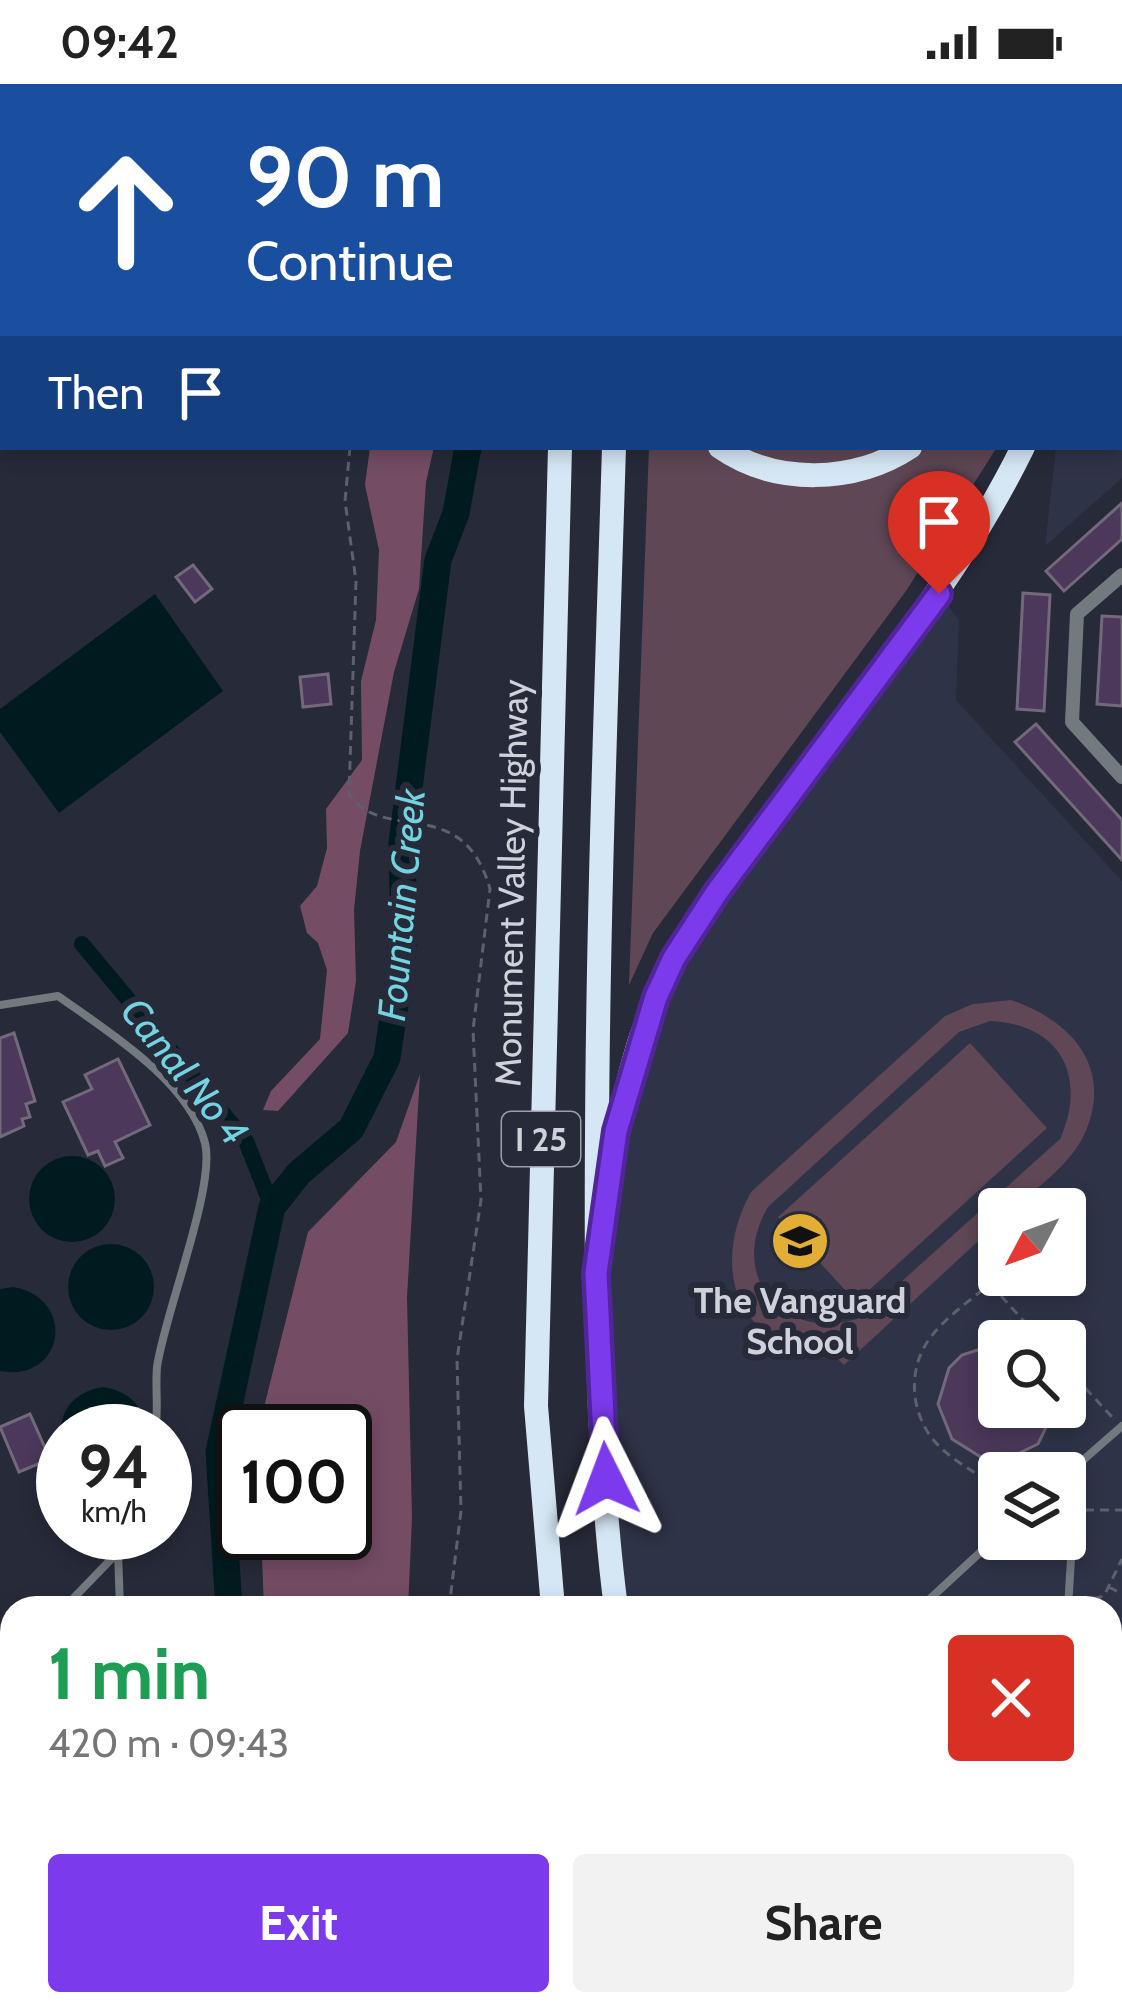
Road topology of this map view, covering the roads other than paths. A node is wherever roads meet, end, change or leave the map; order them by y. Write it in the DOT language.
graph roads {
  1 [pos="549,450"];
  2 [pos="560,450"];
  3 [pos="614,450"];
  4 [pos="725,450"];
  5 [pos="903,450"];
  6 [pos="1022,450"];
  7 [pos="1122,575"];
  8 [pos="553,610"];
  9 [pos="1122,777"];
  10 [pos="0,1005"];
  11 [pos="596,1273"];
  12 [pos="156,1404"];
  13 [pos="1122,1427"];
  14 [pos="1086,1458"];
  15 [pos="978,1554"];
  16 [pos="110,1560"];
  17 [pos="118,1560"];
  18 [pos="1071,1560"];
  19 [pos="76,1596"];
  20 [pos="120,1596"];
  21 [pos="552,1596"];
  22 [pos="614,1596"];
  23 [pos="933,1596"];
  24 [pos="1069,1596"];
  1 -- 8 [label="highway"];
  2 -- 8 [label="highway, Monument Valley Highway / I 25"];
  3 -- 11 [label="highway, I 25"];
  4 -- 5 [label="highway"];
  6 -- 11 [label="highway"];
  7 -- 9 [label="street"];
  8 -- 21 [label="highway, Monument Valley Highway / I 25"];
  10 -- 12 [label="lane"];
  11 -- 22 [label="highway, I 25"];
  13 -- 14 [label="lane"];
  15 -- 23 [label="lane"];
  16 -- 19 [label="lane"];
  17 -- 20 [label="lane"];
  18 -- 24 [label="lane"];
}
